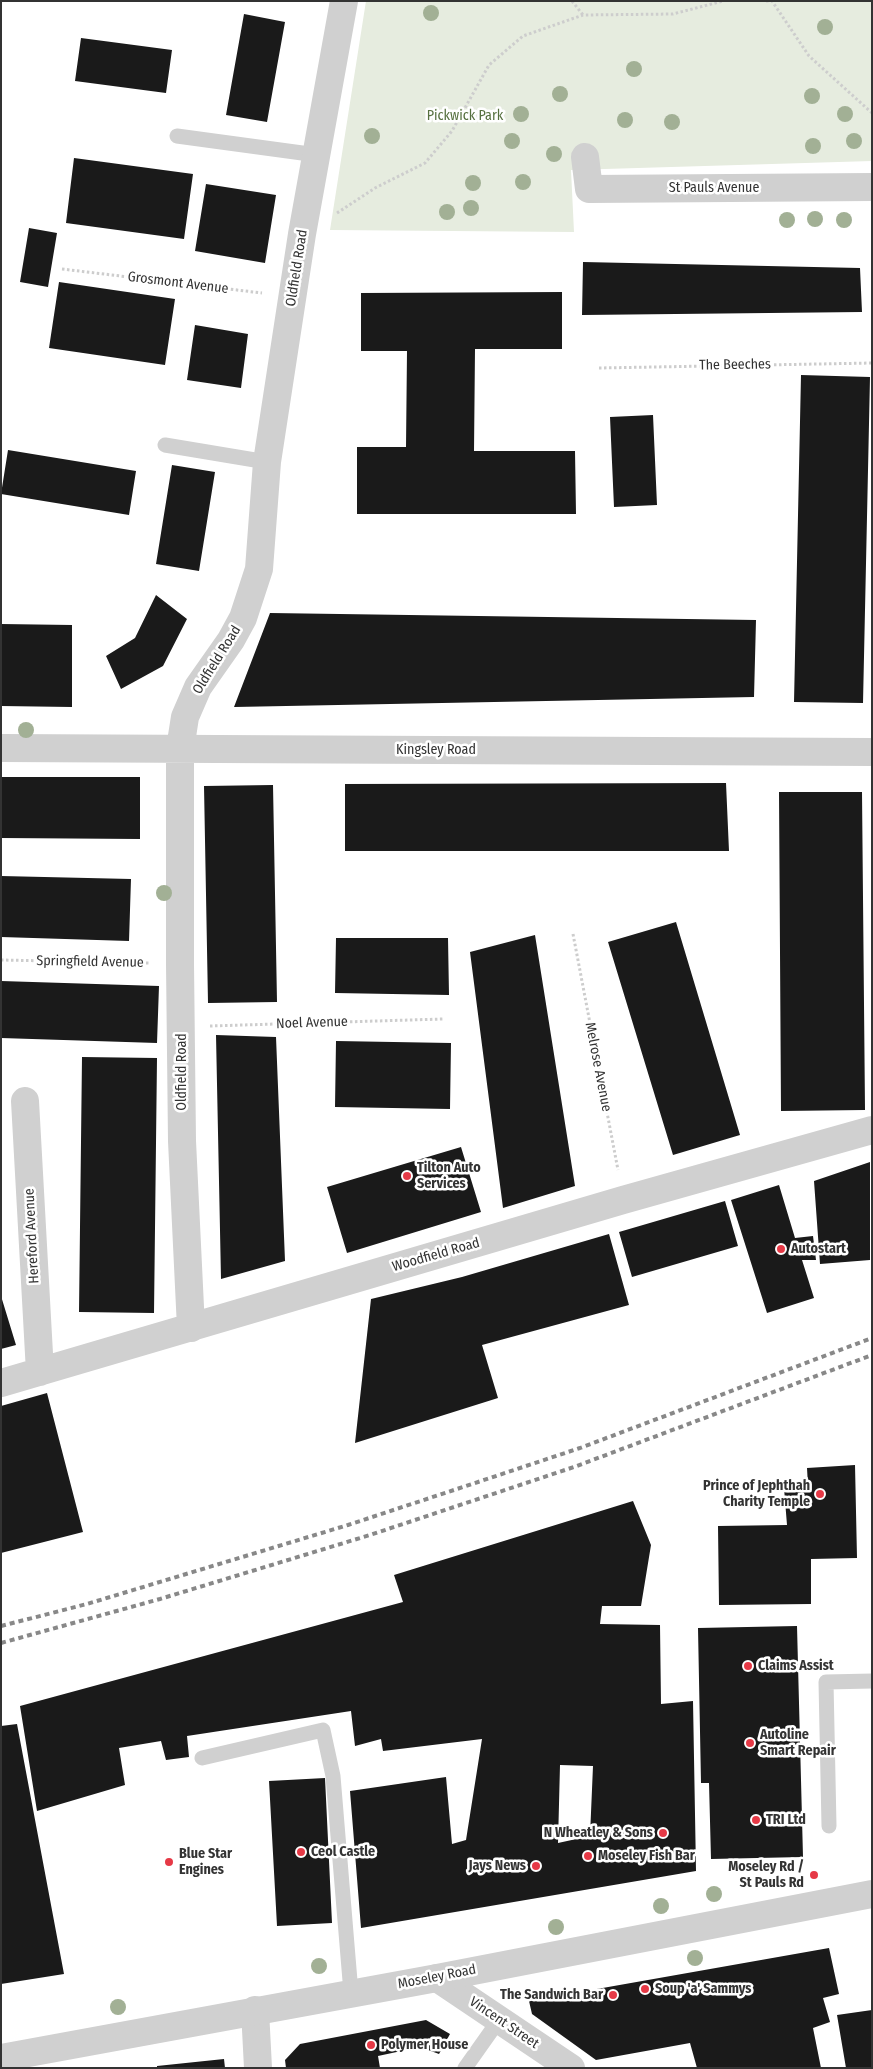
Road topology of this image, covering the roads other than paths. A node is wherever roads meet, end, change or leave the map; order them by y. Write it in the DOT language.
graph roads {
  1 [pos="344,1"];
  2 [pos="177,136"];
  3 [pos="317,154"];
  4 [pos="585,157"];
  5 [pos="872,187"];
  6 [pos="165,445"];
  7 [pos="267,462"];
  8 [pos="1,748"];
  9 [pos="180,749"];
  10 [pos="872,752"];
  11 [pos="25,1101"];
  12 [pos="872,1130"];
  13 [pos="191,1328"];
  14 [pos="40,1372"];
  15 [pos="1,1383"];
  16 [pos="872,1682"];
  17 [pos="202,1758"];
  18 [pos="829,1826"];
  19 [pos="872,1894"];
  20 [pos="437,1978"];
  21 [pos="351,1993"];
  22 [pos="255,2010"];
  23 [pos="499,2020"];
  24 [pos="1,2058"];
  25 [pos="258,2068"];
  26 [pos="465,2068"];
  27 [pos="571,2068"];
  1 -- 3 [label="street, Oldfield Road"];
  2 -- 3 [label="lane"];
  3 -- 7 [label="street, Oldfield Road"];
  4 -- 5 [label="street, St Pauls Avenue"];
  6 -- 7 [label="lane"];
  7 -- 9 [label="street, Oldfield Road"];
  8 -- 9 [label="street, Kingsley Road"];
  9 -- 10 [label="street, Kingsley Road"];
  9 -- 13 [label="street, Oldfield Road"];
  11 -- 14 [label="street, Hereford Avenue"];
  12 -- 13 [label="street, Woodfield Road"];
  13 -- 14 [label="street, Woodfield Road"];
  14 -- 15 [label="street, Woodfield Road"];
  16 -- 18 [label="lane"];
  17 -- 21 [label="lane"];
  19 -- 20 [label="street, Moseley Road"];
  20 -- 21 [label="street, Moseley Road"];
  20 -- 23 [label="street, Vincent Street"];
  21 -- 22 [label="street, Moseley Road"];
  22 -- 24 [label="street, Moseley Road"];
  22 -- 25 [label="street"];
  23 -- 26 [label="lane"];
  23 -- 27 [label="street, Vincent Street"];
}
